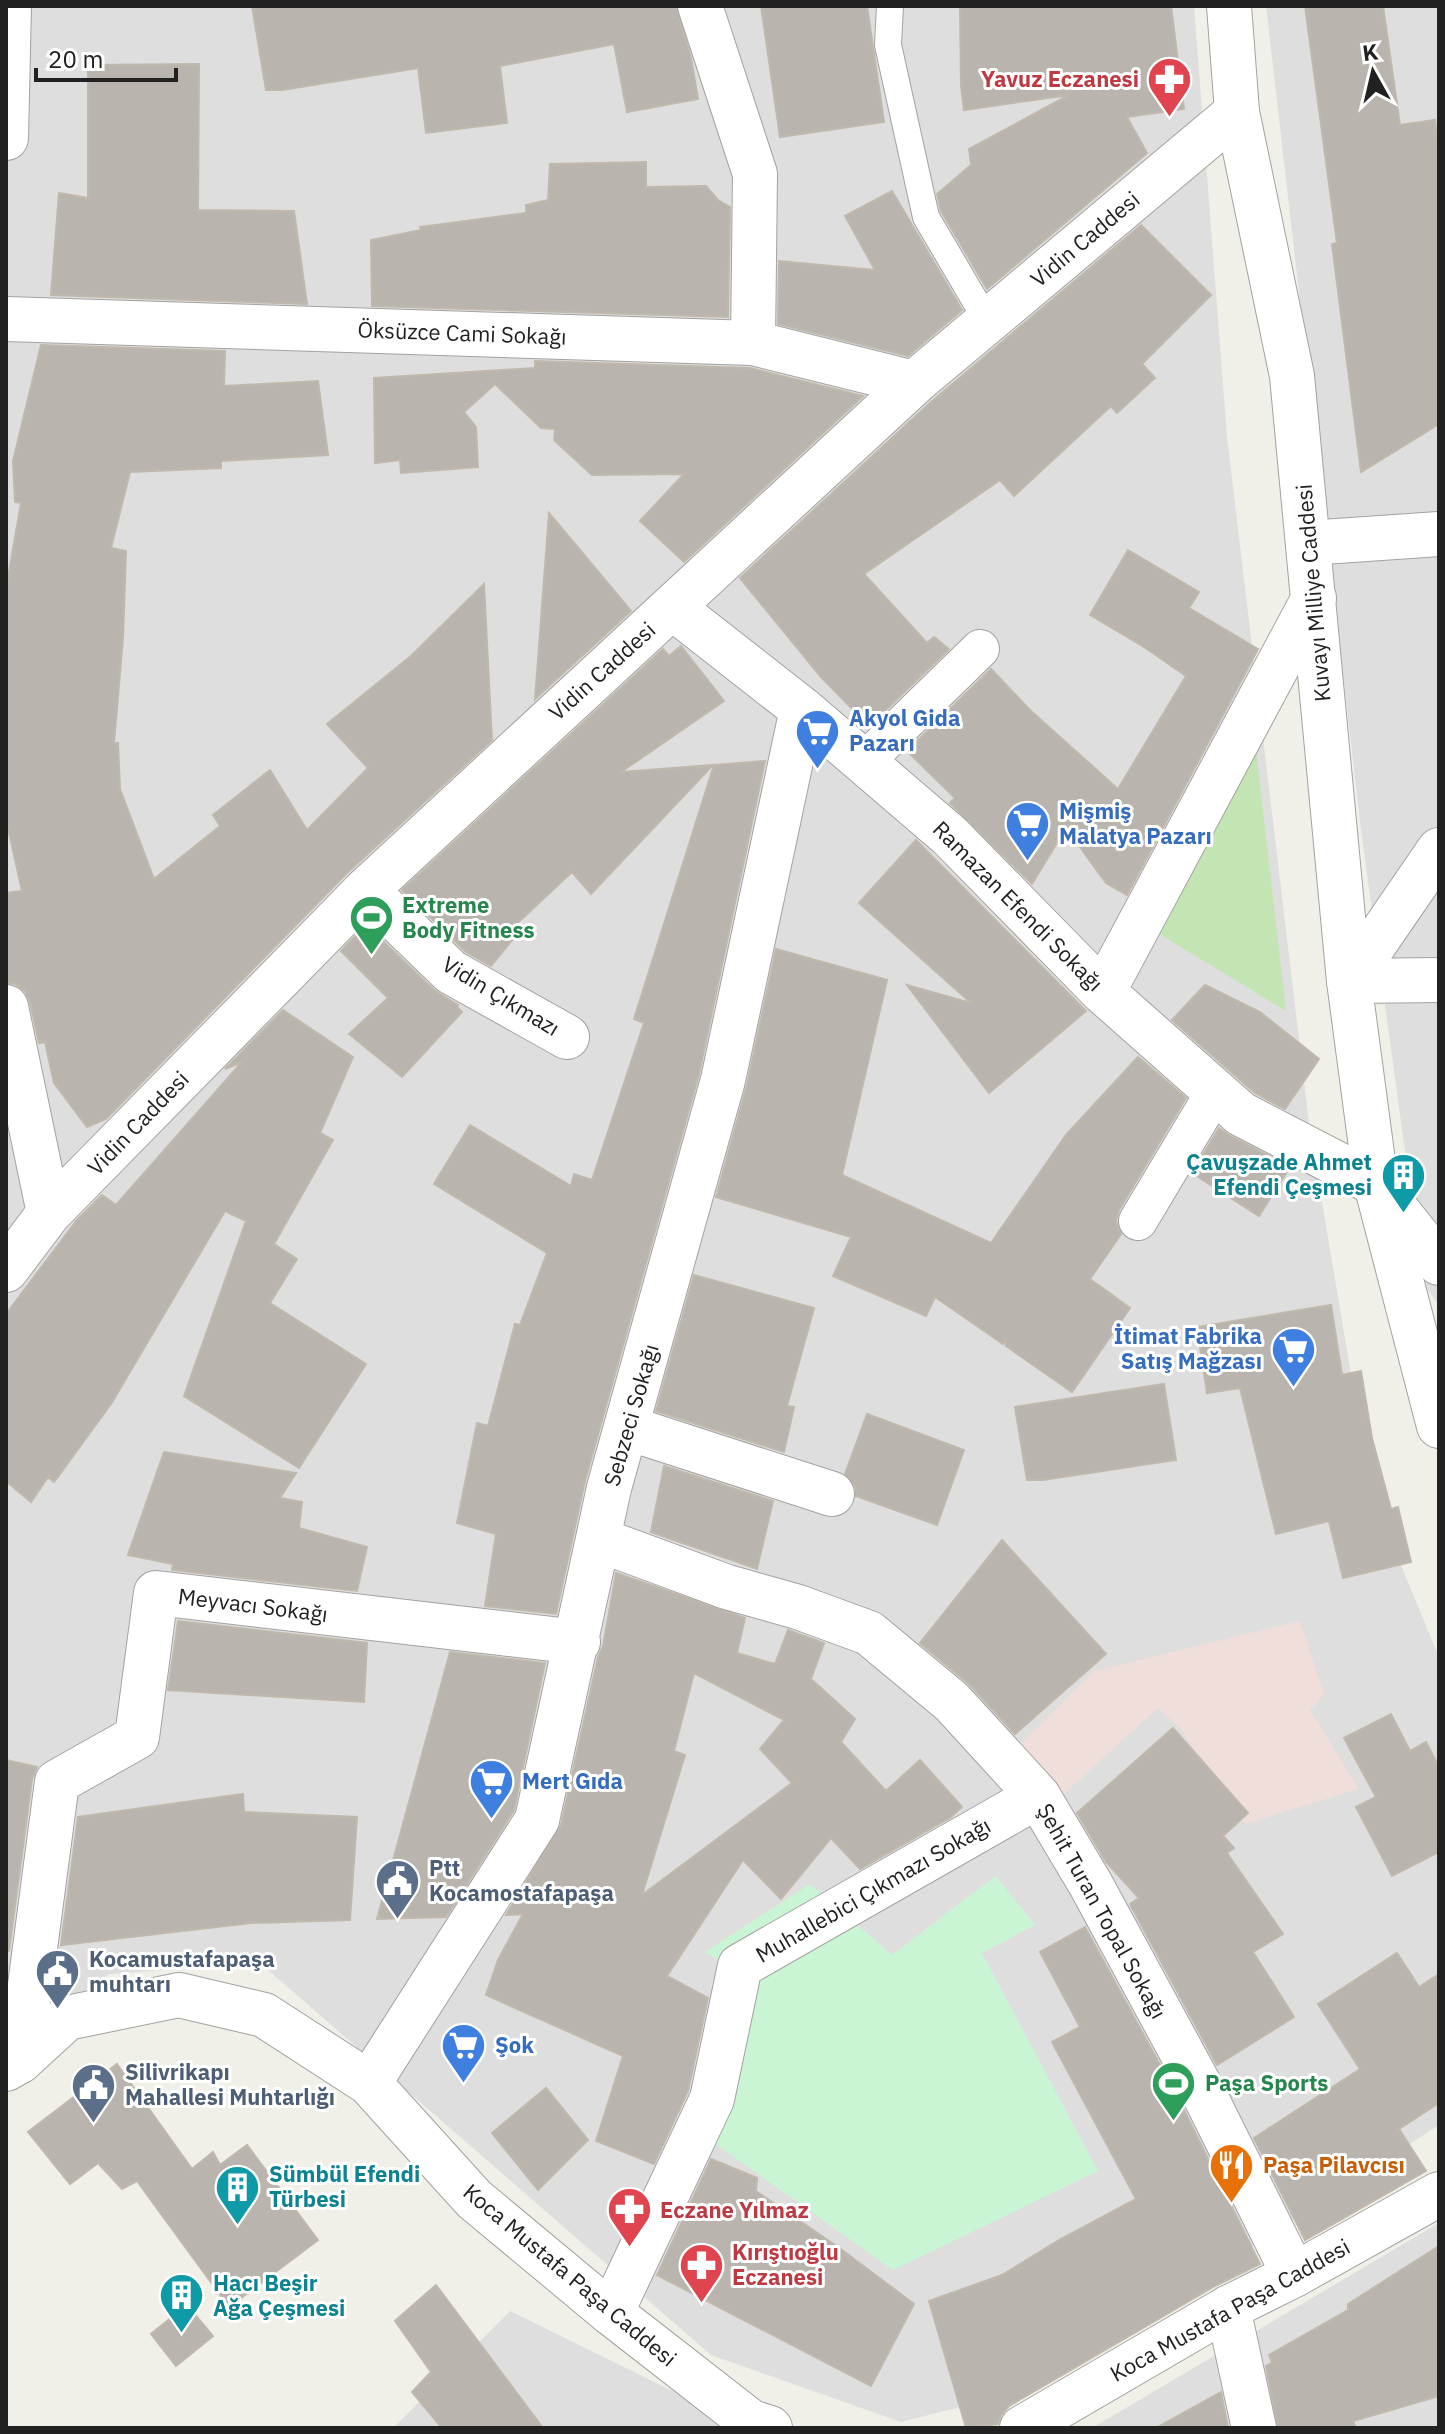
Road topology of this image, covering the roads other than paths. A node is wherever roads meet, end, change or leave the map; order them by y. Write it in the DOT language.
graph roads {
  1 [pos="9,6"];
  2 [pos="700,6"];
  3 [pos="890,6"];
  4 [pos="1229,6"];
  5 [pos="1237,112"];
  6 [pos="6,121"];
  7 [pos="6,319"];
  8 [pos="987,321"];
  9 [pos="753,343"];
  10 [pos="914,383"];
  11 [pos="1439,534"];
  12 [pos="1308,543"];
  13 [pos="1314,598"];
  14 [pos="673,608"];
  15 [pos="980,649"];
  16 [pos="802,709"];
  17 [pos="863,763"];
  18 [pos="1439,850"];
  19 [pos="366,890"];
  20 [pos="1439,980"];
  21 [pos="1349,981"];
  22 [pos="1103,992"];
  23 [pos="6,1007"];
  24 [pos="567,1037"];
  25 [pos="14,1072"];
  26 [pos="1215,1092"];
  27 [pos="1376,1184"];
  28 [pos="49,1213"];
  29 [pos="1138,1221"];
  30 [pos="1439,1263"];
  31 [pos="6,1270"];
  32 [pos="1439,1426"];
  33 [pos="628,1428"];
  34 [pos="832,1494"];
  35 [pos="600,1540"];
  36 [pos="578,1642"];
  37 [pos="1038,1796"];
  38 [pos="13,2065"];
  39 [pos="369,2083"];
  40 [pos="1439,2194"];
  41 [pos="1294,2275"];
  42 [pos="1228,2308"];
  43 [pos="611,2313"];
  44 [pos="770,2428"];
  45 [pos="1022,2428"];
  46 [pos="1254,2428"];
  1 -- 6 [label="street"];
  2 -- 9 [label="street"];
  3 -- 8 [label="lane"];
  4 -- 5 [label="street, Kuvayı Milliye Caddesi"];
  5 -- 8 [label="street, Vidin Caddesi"];
  5 -- 12 [label="street, Kuvayı Milliye Caddesi"];
  7 -- 9 [label="street, Öksüzce Cami Sokağı"];
  8 -- 10 [label="street, Vidin Caddesi"];
  9 -- 10 [label="street, Öksüzce Cami Sokağı"];
  10 -- 14 [label="street, Vidin Caddesi"];
  11 -- 12 [label="street"];
  12 -- 13 [label="street, Kuvayı Milliye Caddesi"];
  13 -- 21 [label="street, Kuvayı Milliye Caddesi"];
  13 -- 22 [label="street"];
  14 -- 16 [label="street, Ramazan Efendi Sokağı"];
  14 -- 19 [label="street, Vidin Caddesi"];
  15 -- 17 [label="street"];
  16 -- 17 [label="street, Ramazan Efendi Sokağı"];
  16 -- 33 [label="street, Sebzeci Sokağı"];
  17 -- 22 [label="street, Ramazan Efendi Sokağı"];
  18 -- 21 [label="street"];
  19 -- 24 [label="street, Vidin Çıkmazı"];
  19 -- 28 [label="street, Vidin Caddesi"];
  20 -- 21 [label="street"];
  21 -- 27 [label="street, Kuvayı Milliye Caddesi"];
  22 -- 26 [label="street, Ramazan Efendi Sokağı"];
  23 -- 25 [label="street"];
  25 -- 28 [label="street"];
  26 -- 27 [label="street, Ramazan Efendi Sokağı"];
  26 -- 29 [label="street"];
  27 -- 30 [label="street"];
  27 -- 32 [label="street, Kuvayı Milliye Caddesi"];
  28 -- 31 [label="street, Vidin Caddesi"];
  33 -- 34 [label="street"];
  33 -- 35 [label="street, Sebzeci Sokağı"];
  35 -- 36 [label="street, Sebzeci Sokağı"];
  35 -- 37 [label="street, Şehit Turan Topal Sokağı"];
  36 -- 38 [label="street, Meyvacı Sokağı"];
  36 -- 39 [label="street, Sebzeci Sokağı"];
  37 -- 41 [label="street, Şehit Turan Topal Sokağı"];
  37 -- 43 [label="street, Muhallebici Çıkmazı Sokağı"];
  38 -- 39 [label="street, Koca Mustafa Paşa Caddesi"];
  39 -- 43 [label="street, Koca Mustafa Paşa Caddesi"];
  40 -- 41 [label="street, Koca Mustafa Paşa Caddesi"];
  41 -- 42 [label="street, Koca Mustafa Paşa Caddesi"];
  42 -- 45 [label="street, Koca Mustafa Paşa Caddesi"];
  42 -- 46 [label="street"];
  43 -- 44 [label="street, Koca Mustafa Paşa Caddesi"];
}
